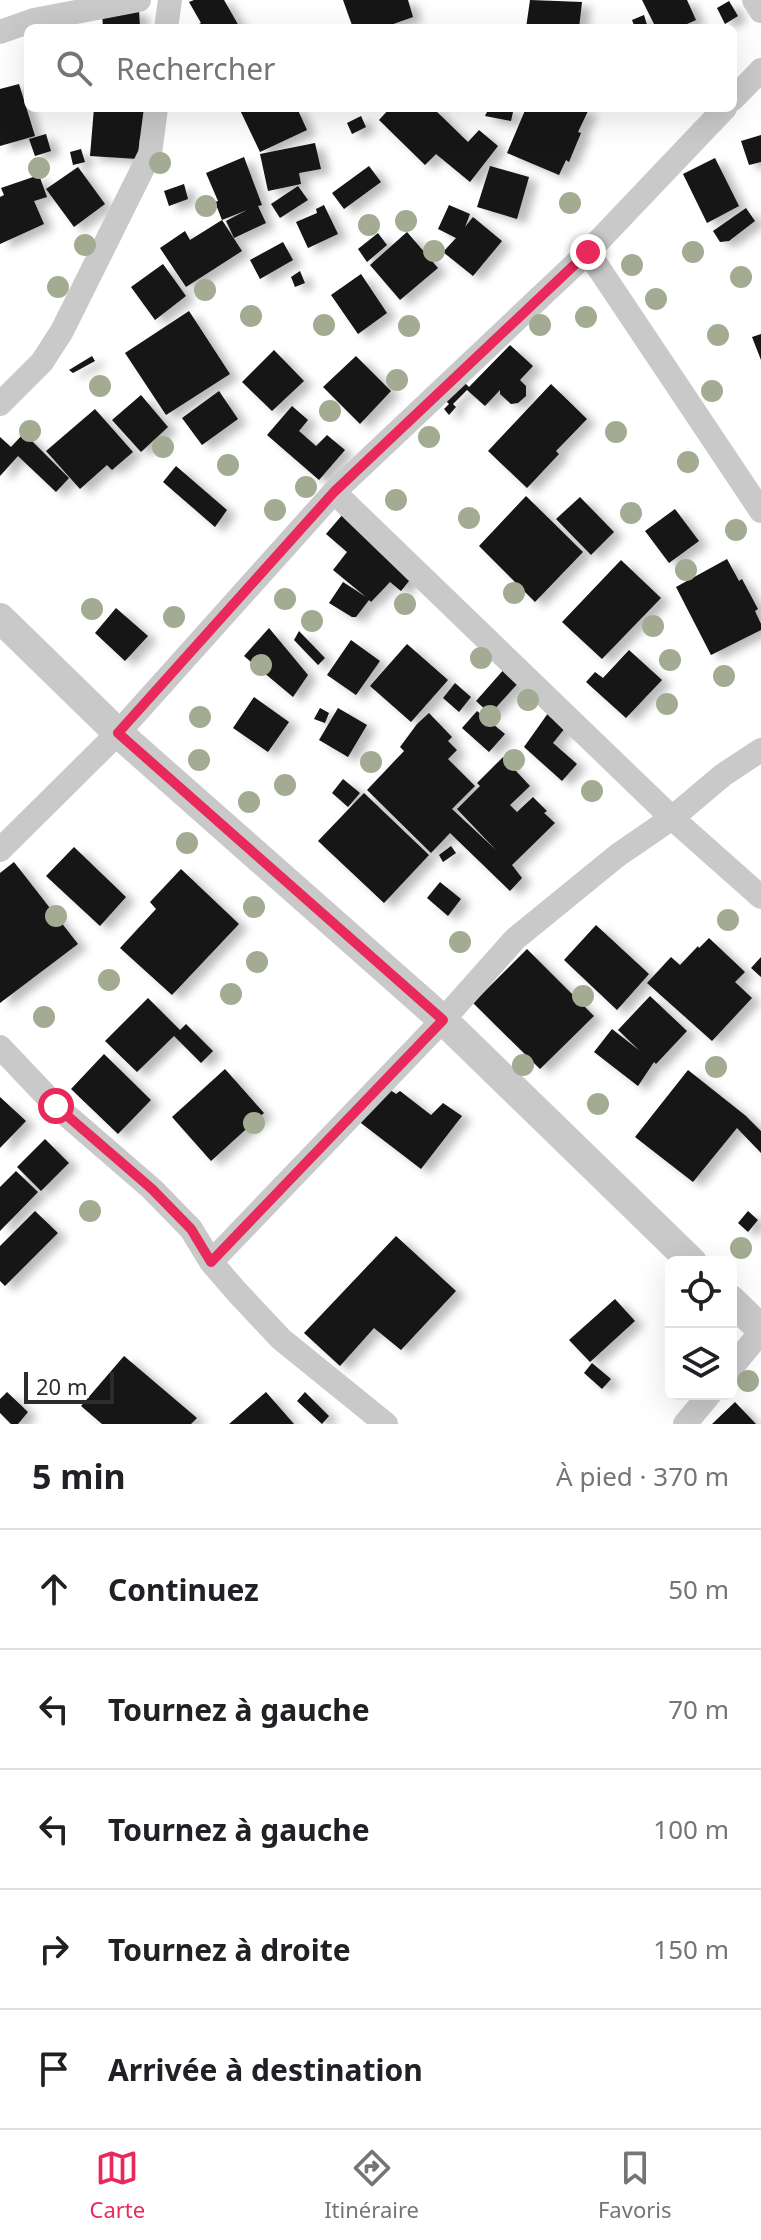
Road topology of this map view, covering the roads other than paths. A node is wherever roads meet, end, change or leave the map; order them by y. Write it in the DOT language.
graph roads {
  1 [pos="139,0"];
  2 [pos="170,0"];
  3 [pos="754,0"];
  4 [pos="761,11"];
  5 [pos="167,24"];
  6 [pos="0,32"];
  7 [pos="761,70"];
  8 [pos="737,95"];
  9 [pos="155,112"];
  10 [pos="721,112"];
  11 [pos="588,252"];
  12 [pos="0,404"];
  13 [pos="334,492"];
  14 [pos="761,511"];
  15 [pos="0,618"];
  16 [pos="118,733"];
  17 [pos="761,750"];
  18 [pos="672,818"];
  19 [pos="0,850"];
  20 [pos="761,897"];
  21 [pos="443,1020"];
  22 [pos="0,1047"];
  23 [pos="686,1256"];
  24 [pos="211,1262"];
  25 [pos="737,1306"];
  26 [pos="761,1330"];
  27 [pos="737,1360"];
  28 [pos="705,1400"];
  29 [pos="386,1424"];
  30 [pos="685,1424"];
  1 -- 6 [label="street"];
  2 -- 5 [label="street"];
  3 -- 4 [label="street"];
  7 -- 8 [label="street"];
  9 -- 12 [label="street"];
  10 -- 11 [label="street"];
  11 -- 13 [label="street"];
  11 -- 14 [label="street"];
  13 -- 16 [label="street"];
  13 -- 18 [label="street"];
  15 -- 16 [label="street"];
  16 -- 19 [label="street"];
  16 -- 21 [label="street"];
  17 -- 18 [label="street"];
  18 -- 20 [label="street"];
  18 -- 21 [label="street"];
  21 -- 23 [label="street"];
  21 -- 24 [label="street"];
  22 -- 24 [label="street"];
  24 -- 29 [label="street"];
  25 -- 26 [label="street"];
  26 -- 27 [label="street"];
  28 -- 30 [label="street"];
}
